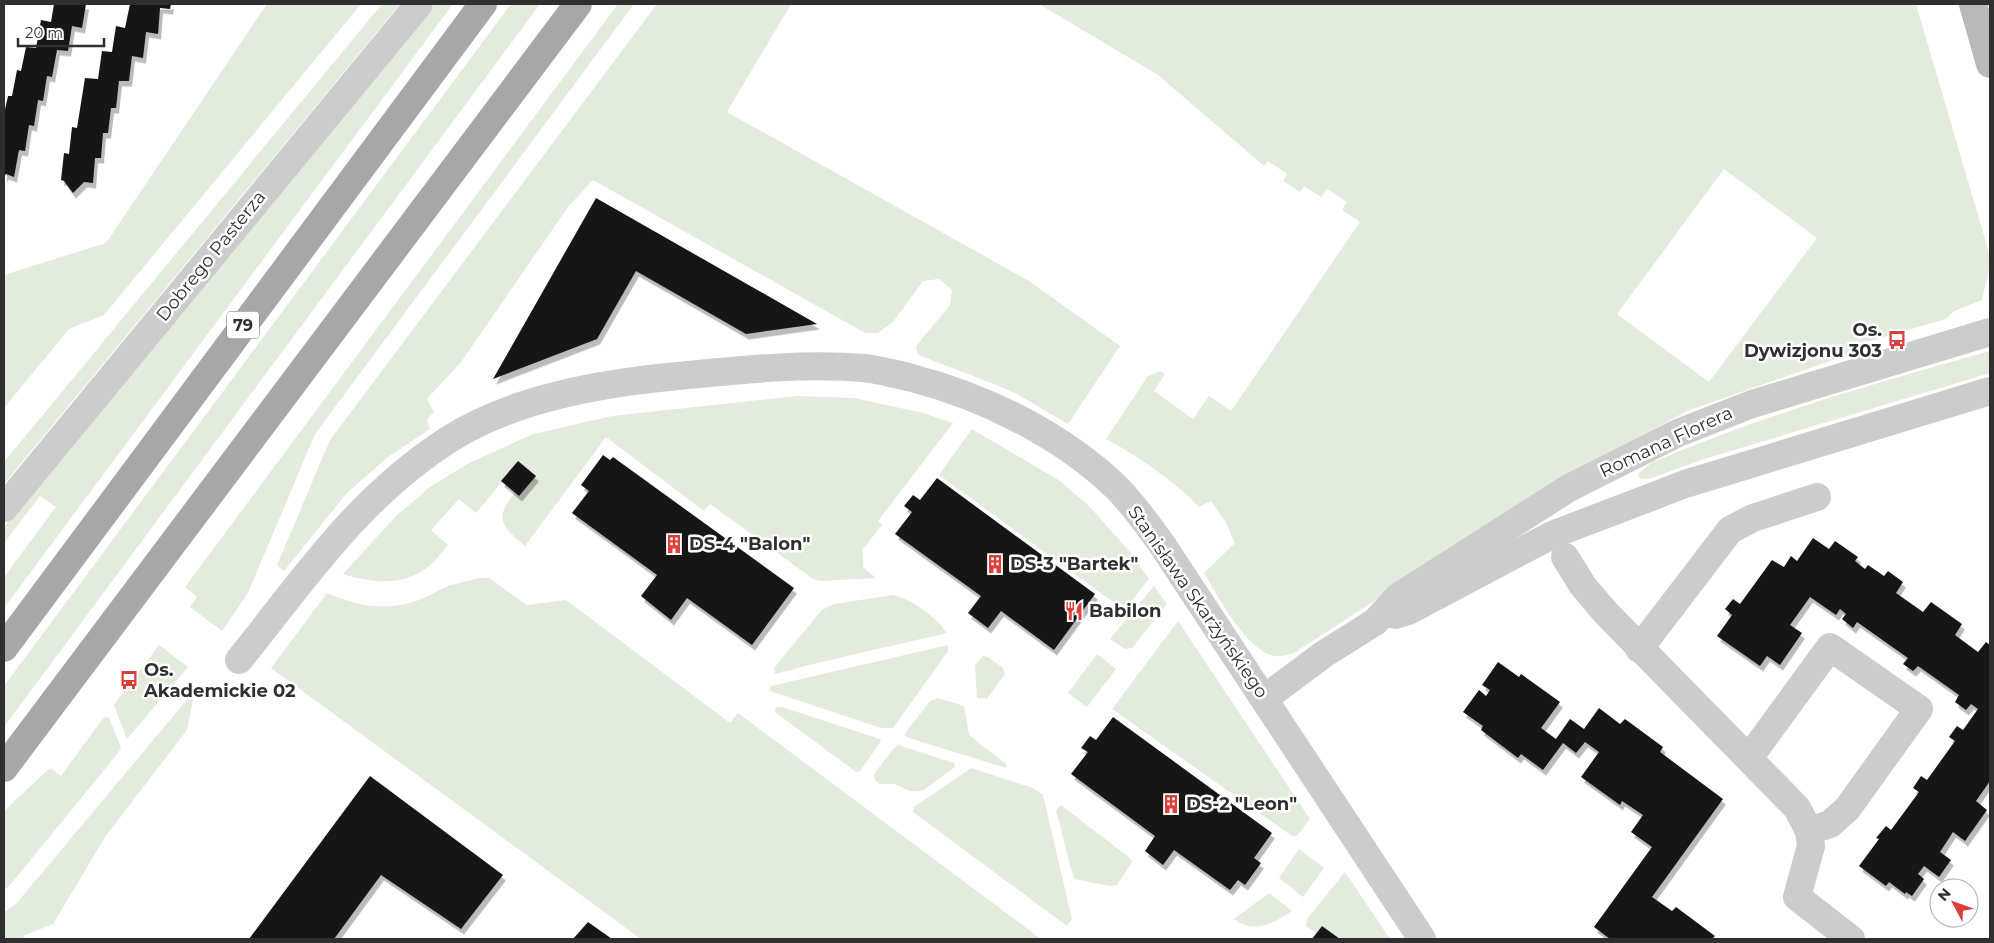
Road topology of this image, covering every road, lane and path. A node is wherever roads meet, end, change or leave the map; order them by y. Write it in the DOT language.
graph roads {
  1 [pos="419,4"];
  2 [pos="483,4"];
  3 [pos="578,4"];
  4 [pos="1972,4"];
  5 [pos="1990,64"];
  6 [pos="1990,332"];
  7 [pos="1990,392"];
  8 [pos="1817,497"];
  9 [pos="4,508"];
  10 [pos="1565,557"];
  11 [pos="1375,622"];
  12 [pos="4,648"];
  13 [pos="1639,649"];
  14 [pos="239,660"];
  15 [pos="1265,698"];
  16 [pos="1748,758"];
  17 [pos="4,768"];
  18 [pos="1810,831"];
  19 [pos="1422,939"];
  20 [pos="1851,939"];
  1 -- 9 [label="street, Dobrego Pasterza"];
  2 -- 12 [label="main road, 79"];
  3 -- 17 [label="main road"];
  4 -- 5 [label="main road"];
  6 -- 11 [label="street, Romana Florera"];
  7 -- 11 [label="street, Romana Florera"];
  8 -- 13 [label="street"];
  10 -- 13 [label="street"];
  11 -- 15 [label="street, Romana Florera"];
  13 -- 16 [label="street"];
  14 -- 15 [label="street, Stanisława Skarżyńskiego"];
  15 -- 19 [label="street, Stanisława Skarżyńskiego"];
  16 -- 18 [label="street"];
  16 -- 18 [label="street"];
  18 -- 20 [label="street"];
}
